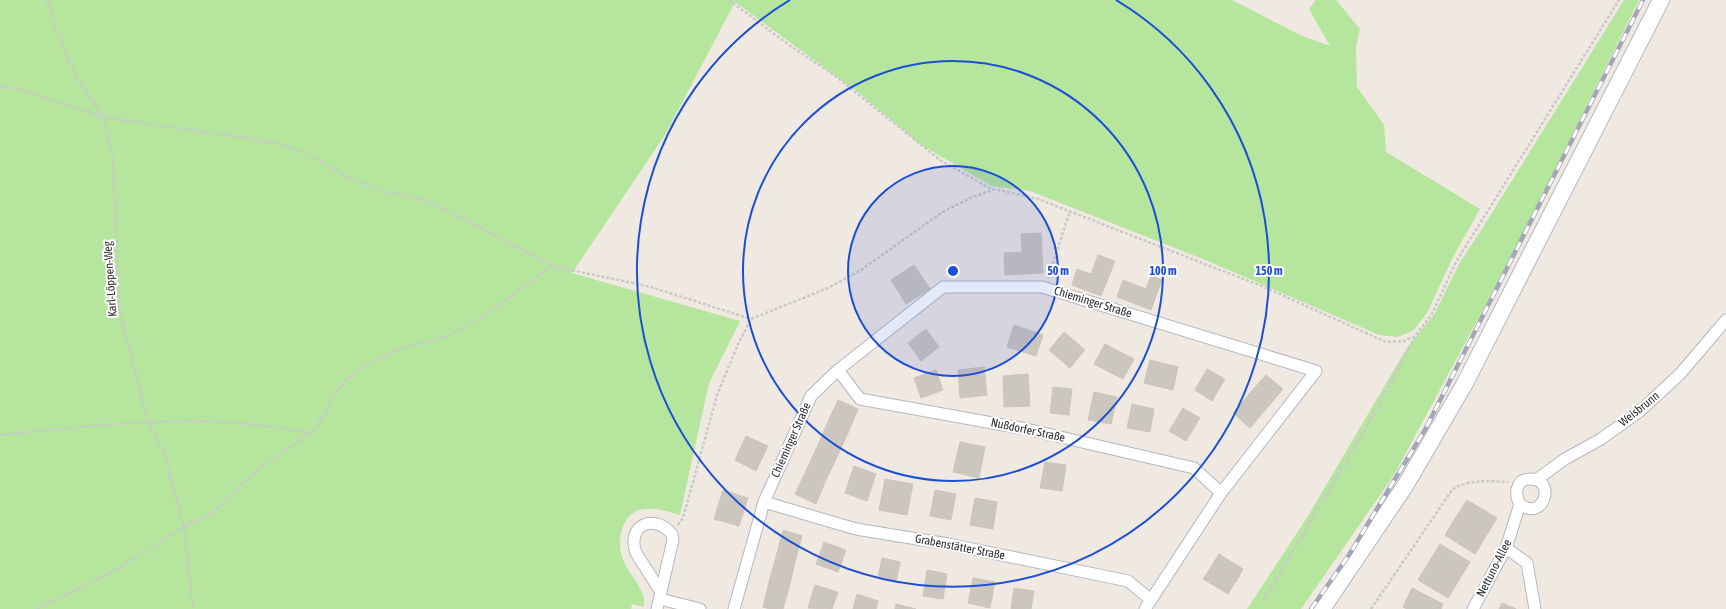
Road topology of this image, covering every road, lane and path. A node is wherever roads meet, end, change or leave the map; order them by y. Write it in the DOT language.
graph roads {
  1 [pos="47,0"];
  2 [pos="729,0"];
  3 [pos="1619,0"];
  4 [pos="1661,0"];
  5 [pos="0,87"];
  6 [pos="103,117"];
  7 [pos="993,190"];
  8 [pos="1070,211"];
  9 [pos="552,266"];
  10 [pos="1045,288"];
  11 [pos="751,319"];
  12 [pos="1726,320"];
  13 [pos="1415,336"];
  14 [pos="838,370"];
  15 [pos="148,423"];
  16 [pos="312,433"];
  17 [pos="0,434"];
  18 [pos="1536,480"];
  19 [pos="1520,483"];
  20 [pos="1221,493"];
  21 [pos="764,502"];
  22 [pos="1520,504"];
  23 [pos="184,527"];
  24 [pos="672,534"];
  25 [pos="1506,548"];
  26 [pos="659,600"];
  27 [pos="1264,600"];
  28 [pos="1148,605"];
  29 [pos="37,609"];
  30 [pos="193,609"];
  31 [pos="700,609"];
  32 [pos="734,609"];
  33 [pos="1322,609"];
  34 [pos="1371,609"];
  35 [pos="1473,609"];
  36 [pos="1535,609"];
  1 -- 6 [label="path, Karl-Löppen-Weg"];
  2 -- 7 [label="path"];
  3 -- 13 [label="path"];
  4 -- 33 [label="street"];
  5 -- 6 [label="path"];
  6 -- 9 [label="path"];
  6 -- 15 [label="path, Karl-Löppen-Weg"];
  7 -- 8 [label="path"];
  7 -- 11 [label="path"];
  8 -- 10 [label="path"];
  8 -- 13 [label="path"];
  9 -- 11 [label="path"];
  9 -- 16 [label="path"];
  10 -- 14 [label="street, Chieminger Straße"];
  10 -- 20 [label="street, Chieminger Straße"];
  11 -- 24 [label="path"];
  12 -- 18 [label="street, Weisbrunn"];
  13 -- 27 [label="path"];
  14 -- 20 [label="street, Nußdorfer Straße"];
  14 -- 21 [label="street, Chieminger Straße"];
  15 -- 16 [label="path"];
  15 -- 17 [label="path"];
  15 -- 23 [label="path, Karl-Löppen-Weg"];
  16 -- 23 [label="path"];
  18 -- 19 [label="street"];
  18 -- 22 [label="street"];
  19 -- 22 [label="street, Nettuno-Allee"];
  19 -- 34 [label="path"];
  20 -- 28 [label="street, Chieminger Straße"];
  21 -- 28 [label="street, Grabenstätter Straße"];
  21 -- 32 [label="street, Chieminger Straße"];
  22 -- 25 [label="street, Nettuno-Allee"];
  23 -- 29 [label="path"];
  23 -- 30 [label="path, Karl-Löppen-Weg"];
  24 -- 26 [label="street"];
  24 -- 26 [label="street"];
  25 -- 35 [label="street, Nettuno-Allee"];
  25 -- 36 [label="street"];
  26 -- 31 [label="street"];
}
